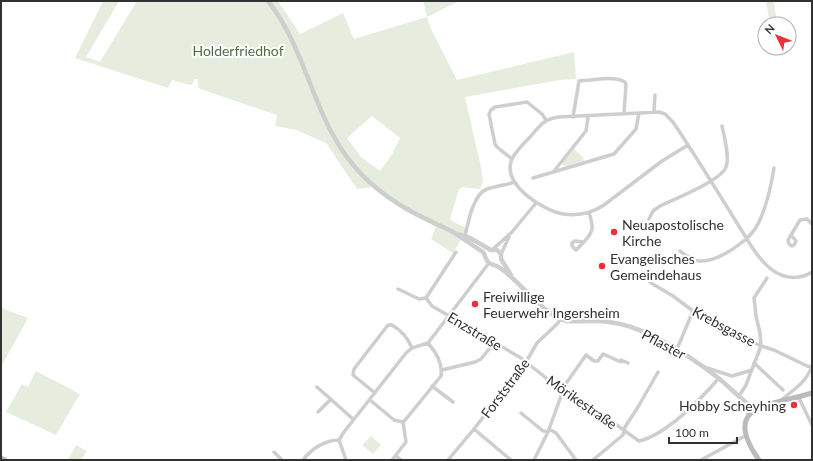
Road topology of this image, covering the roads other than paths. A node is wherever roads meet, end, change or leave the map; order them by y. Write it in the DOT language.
graph roads {
  1 [pos="268,1"];
  2 [pos="655,95"];
  3 [pos="654,111"];
  4 [pos="639,112"];
  5 [pos="624,113"];
  6 [pos="573,117"];
  7 [pos="588,117"];
  8 [pos="546,120"];
  9 [pos="722,126"];
  10 [pos="688,145"];
  11 [pos="512,159"];
  12 [pos="774,168"];
  13 [pos="553,172"];
  14 [pos="533,178"];
  15 [pos="711,181"];
  16 [pos="515,182"];
  17 [pos="536,203"];
  18 [pos="589,212"];
  19 [pos="649,220"];
  20 [pos="812,224"];
  21 [pos="452,232"];
  22 [pos="512,232"];
  23 [pos="791,235"];
  24 [pos="465,236"];
  25 [pos="747,238"];
  26 [pos="584,242"];
  27 [pos="492,250"];
  28 [pos="680,251"];
  29 [pos="456,252"];
  30 [pos="486,256"];
  31 [pos="501,256"];
  32 [pos="489,263"];
  33 [pos="495,265"];
  34 [pos="812,272"];
  35 [pos="643,274"];
  36 [pos="767,278"];
  37 [pos="516,282"];
  38 [pos="398,289"];
  39 [pos="426,298"];
  40 [pos="693,311"];
  41 [pos="449,315"];
  42 [pos="561,317"];
  43 [pos="494,342"];
  44 [pos="428,343"];
  45 [pos="761,346"];
  46 [pos="412,348"];
  47 [pos="677,349"];
  48 [pos="526,362"];
  49 [pos="628,363"];
  50 [pos="754,363"];
  51 [pos="812,366"];
  52 [pos="703,367"];
  53 [pos="442,370"];
  54 [pos="752,370"];
  55 [pos="658,372"];
  56 [pos="719,378"];
  57 [pos="432,386"];
  58 [pos="317,387"];
  59 [pos="563,390"];
  60 [pos="783,390"];
  61 [pos="375,393"];
  62 [pos="812,393"];
  63 [pos="739,396"];
  64 [pos="798,396"];
  65 [pos="331,399"];
  66 [pos="370,400"];
  67 [pos="780,401"];
  68 [pos="452,402"];
  69 [pos="756,410"];
  70 [pos="318,412"];
  71 [pos="521,413"];
  72 [pos="748,415"];
  73 [pos="354,419"];
  74 [pos="403,422"];
  75 [pos="812,425"];
  76 [pos="474,429"];
  77 [pos="624,431"];
  78 [pos="548,432"];
  79 [pos="745,436"];
  80 [pos="339,440"];
  81 [pos="274,452"];
  82 [pos="396,456"];
  83 [pos="1,458"];
  84 [pos="5,460"];
  85 [pos="282,460"];
  86 [pos="303,460"];
  87 [pos="346,460"];
  88 [pos="392,460"];
  89 [pos="401,460"];
  90 [pos="448,460"];
  91 [pos="511,460"];
  92 [pos="534,460"];
  93 [pos="576,460"];
  94 [pos="593,460"];
  95 [pos="700,460"];
  96 [pos="759,460"];
  1 -- 21 [label="street"];
  2 -- 3 [label="street"];
  3 -- 4 [label="street"];
  3 -- 10 [label="street"];
  4 -- 5 [label="street"];
  4 -- 13 [label="street"];
  5 -- 6 [label="street"];
  5 -- 7 [label="street"];
  6 -- 7 [label="street"];
  6 -- 8 [label="street"];
  7 -- 13 [label="street"];
  8 -- 11 [label="street"];
  8 -- 11 [label="street"];
  9 -- 15 [label="street"];
  10 -- 15 [label="street"];
  10 -- 18 [label="street"];
  11 -- 16 [label="street"];
  12 -- 25 [label="street"];
  13 -- 14 [label="street"];
  15 -- 19 [label="street"];
  15 -- 25 [label="street"];
  16 -- 17 [label="street"];
  16 -- 24 [label="street"];
  17 -- 18 [label="street"];
  17 -- 22 [label="street"];
  18 -- 26 [label="street"];
  20 -- 23 [label="street"];
  21 -- 24 [label="street"];
  21 -- 30 [label="street"];
  22 -- 27 [label="street"];
  22 -- 31 [label="street"];
  24 -- 27 [label="street"];
  25 -- 28 [label="street"];
  25 -- 34 [label="street"];
  27 -- 30 [label="street"];
  27 -- 31 [label="street"];
  29 -- 39 [label="street"];
  30 -- 32 [label="street"];
  31 -- 33 [label="street"];
  31 -- 37 [label="street"];
  32 -- 33 [label="street"];
  32 -- 41 [label="street"];
  33 -- 37 [label="street"];
  35 -- 40 [label="street, Krebsgasse"];
  36 -- 45 [label="street"];
  37 -- 42 [label="street, Pflaster"];
  38 -- 39 [label="street, Enzstraße"];
  39 -- 41 [label="street, Enzstraße"];
  40 -- 45 [label="street, Krebsgasse"];
  40 -- 47 [label="street"];
  41 -- 43 [label="street, Enzstraße"];
  41 -- 44 [label="street"];
  42 -- 47 [label="street, Pflaster"];
  42 -- 48 [label="street, Forststraße"];
  43 -- 48 [label="street, Enzstraße"];
  43 -- 53 [label="street"];
  44 -- 46 [label="street"];
  44 -- 53 [label="street"];
  45 -- 50 [label="street"];
  45 -- 51 [label="street, Krebsgasse"];
  46 -- 61 [label="street"];
  46 -- 61 [label="street"];
  47 -- 52 [label="street, Pflaster"];
  48 -- 59 [label="street, Mörikestraße"];
  48 -- 76 [label="street, Forststraße"];
  49 -- 59 [label="street"];
  50 -- 54 [label="street"];
  50 -- 60 [label="street"];
  51 -- 67 [label="street"];
  52 -- 54 [label="street"];
  52 -- 56 [label="street, Pflaster"];
  53 -- 57 [label="street"];
  54 -- 63 [label="street"];
  55 -- 77 [label="street"];
  56 -- 63 [label="street, Pflaster"];
  56 -- 77 [label="street, Mörikestraße"];
  57 -- 68 [label="street"];
  57 -- 74 [label="street"];
  58 -- 65 [label="street"];
  59 -- 77 [label="street, Mörikestraße"];
  59 -- 78 [label="street"];
  61 -- 66 [label="street"];
  62 -- 64 [label="main road"];
  63 -- 69 [label="street, Pflaster"];
  63 -- 72 [label="street, Pflaster"];
  64 -- 67 [label="main road"];
  64 -- 75 [label="street"];
  65 -- 70 [label="street"];
  65 -- 73 [label="street"];
  66 -- 73 [label="street"];
  66 -- 74 [label="street"];
  67 -- 69 [label="main road"];
  69 -- 72 [label="main road"];
  71 -- 78 [label="street"];
  72 -- 79 [label="main road"];
  73 -- 80 [label="street"];
  74 -- 82 [label="street"];
  76 -- 90 [label="street, Forststraße"];
  76 -- 91 [label="street"];
  77 -- 94 [label="street"];
  78 -- 92 [label="street"];
  78 -- 93 [label="street"];
  79 -- 95 [label="street"];
  79 -- 96 [label="main road"];
  80 -- 86 [label="street"];
  80 -- 87 [label="street"];
  81 -- 85 [label="street"];
  82 -- 88 [label="street"];
  82 -- 89 [label="street"];
  83 -- 84 [label="main road"];
}
